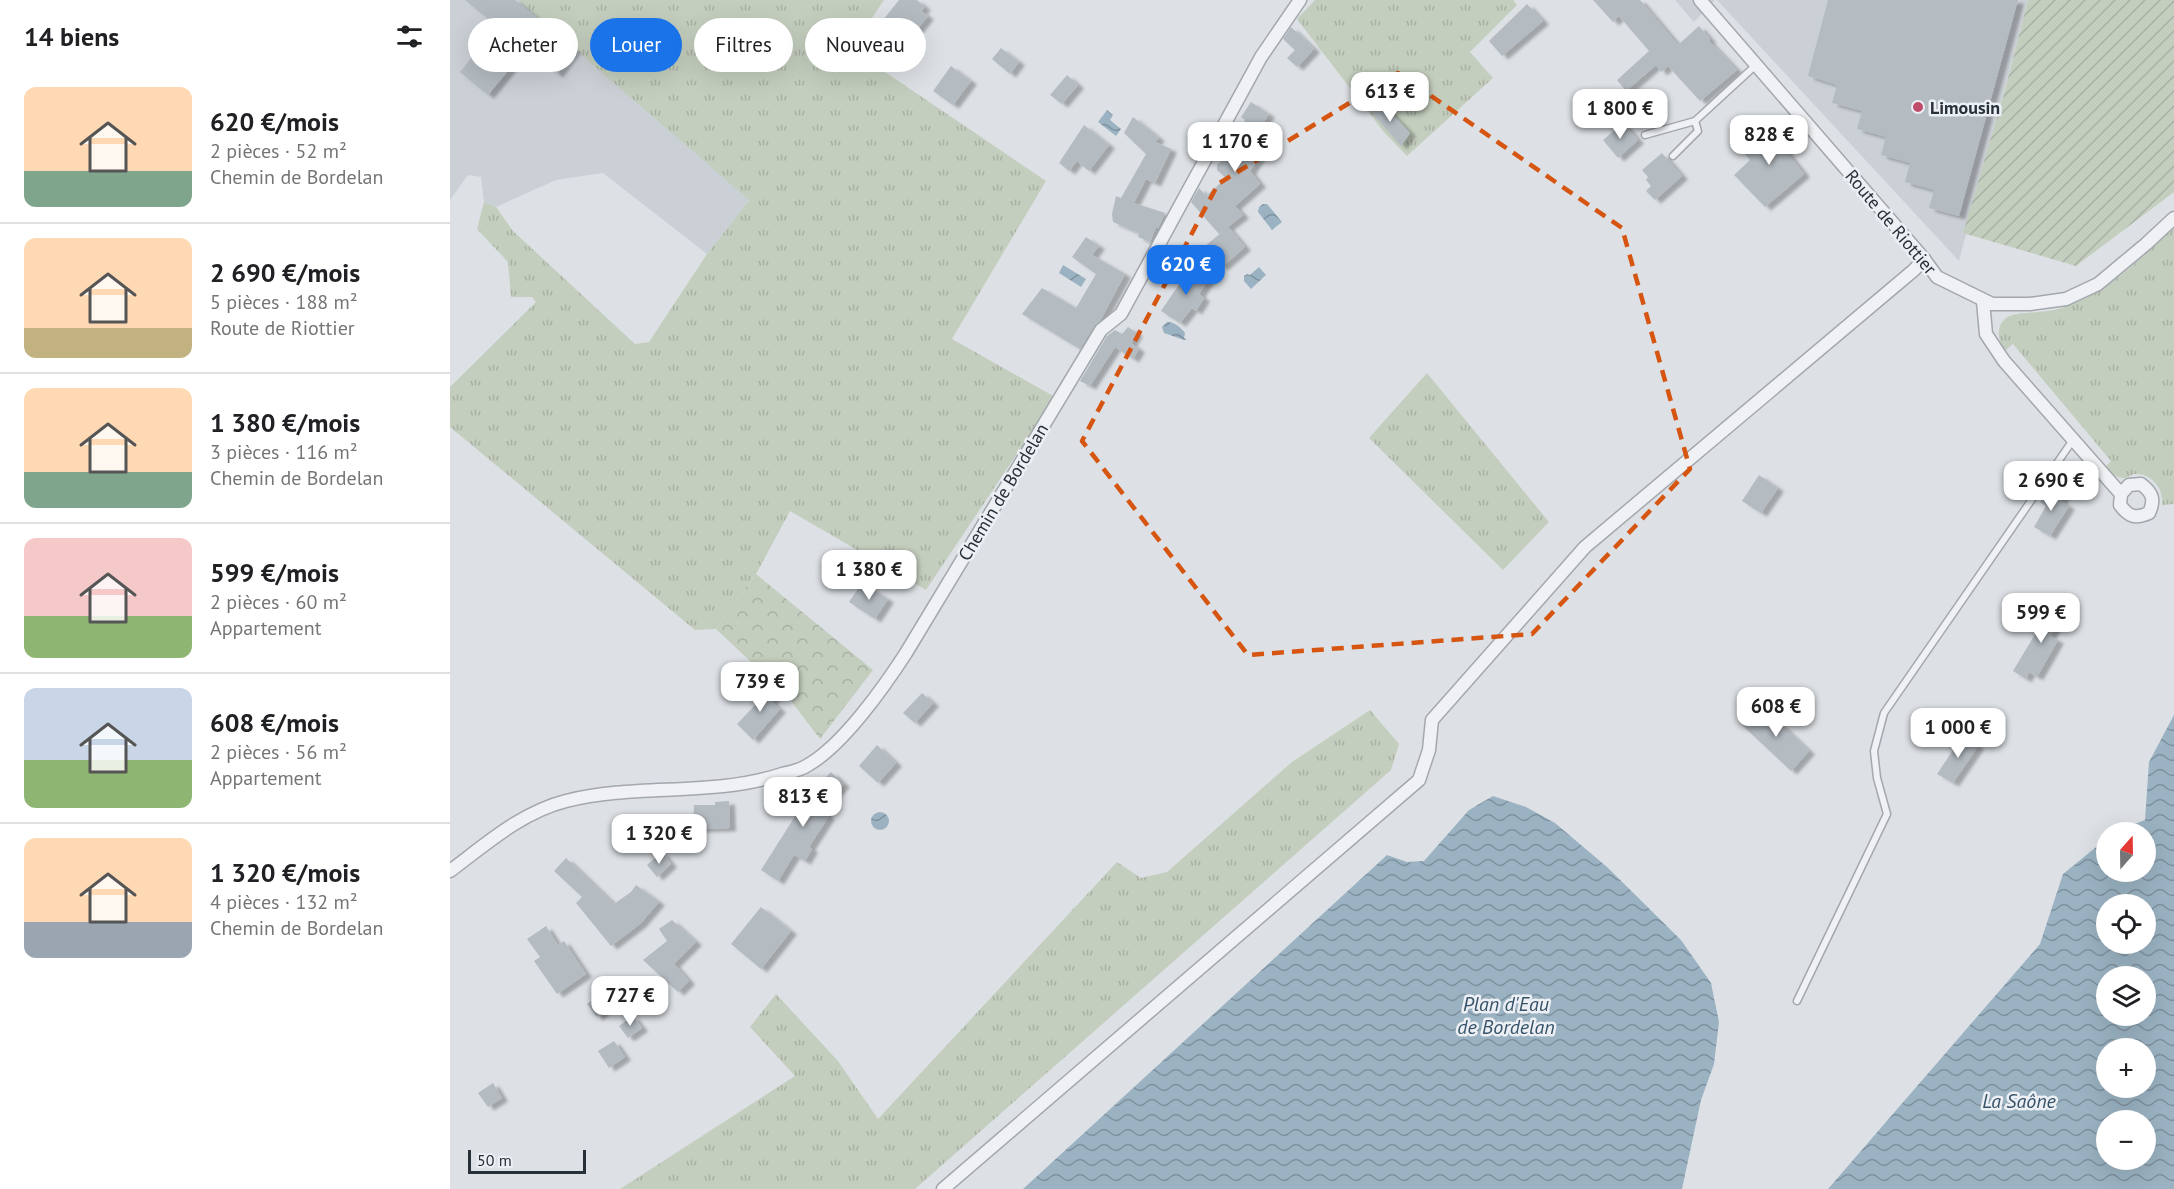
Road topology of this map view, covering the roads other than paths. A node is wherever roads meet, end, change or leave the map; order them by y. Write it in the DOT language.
graph roads {
  1 [pos="1300,0"];
  2 [pos="1700,0"];
  3 [pos="1756,65"];
  4 [pos="1695,121"];
  5 [pos="1645,135"];
  6 [pos="1673,156"];
  7 [pos="2174,218"];
  8 [pos="1924,259"];
  9 [pos="1983,301"];
  10 [pos="2073,440"];
  11 [pos="2121,494"];
  12 [pos="450,871"];
  13 [pos="1797,1001"];
  14 [pos="943,1189"];
  1 -- 12 [label="street, Chemin de Bordelan"];
  2 -- 3 [label="street, Route de Riottier"];
  3 -- 4 [label="lane"];
  3 -- 8 [label="street, Route de Riottier"];
  4 -- 5 [label="lane"];
  4 -- 6 [label="lane"];
  7 -- 9 [label="street"];
  8 -- 9 [label="street, Route de Riottier"];
  8 -- 14 [label="street"];
  9 -- 10 [label="street"];
  10 -- 11 [label="street"];
  10 -- 13 [label="lane"];
}
